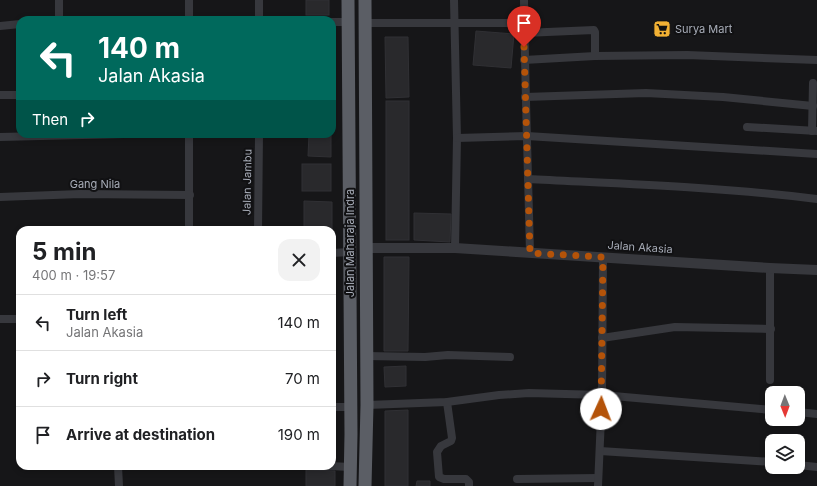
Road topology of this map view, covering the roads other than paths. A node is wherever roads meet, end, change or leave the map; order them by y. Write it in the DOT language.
graph roads {
  1 [pos="59,0"];
  2 [pos="189,0"];
  3 [pos="259,0"];
  4 [pos="348,0"];
  5 [pos="365,0"];
  6 [pos="454,0"];
  7 [pos="524,0"];
  8 [pos="59,16"];
  9 [pos="189,16"];
  10 [pos="259,16"];
  11 [pos="336,22"];
  12 [pos="348,22"];
  13 [pos="454,22"];
  14 [pos="365,23"];
  15 [pos="524,23"];
  16 [pos="16,24"];
  17 [pos="0,26"];
  18 [pos="524,33"];
  19 [pos="595,56"];
  20 [pos="524,60"];
  21 [pos="817,60"];
  22 [pos="813,83"];
  23 [pos="0,95"];
  24 [pos="16,95"];
  25 [pos="525,97"];
  26 [pos="813,106"];
  27 [pos="747,126"];
  28 [pos="815,131"];
  29 [pos="528,136"];
  30 [pos="16,137"];
  31 [pos="0,138"];
  32 [pos="189,138"];
  33 [pos="259,138"];
  34 [pos="457,138"];
  35 [pos="817,154"];
  36 [pos="528,179"];
  37 [pos="190,195"];
  38 [pos="0,197"];
  39 [pos="817,199"];
  40 [pos="189,226"];
  41 [pos="258,226"];
  42 [pos="366,248"];
  43 [pos="455,248"];
  44 [pos="350,252"];
  45 [pos="336,253"];
  46 [pos="530,253"];
  47 [pos="603,257"];
  48 [pos="770,268"];
  49 [pos="817,270"];
  50 [pos="1,319"];
  51 [pos="16,319"];
  52 [pos="771,329"];
  53 [pos="602,338"];
  54 [pos="366,356"];
  55 [pos="510,357"];
  56 [pos="770,380"];
  57 [pos="602,395"];
  58 [pos="447,402"];
  59 [pos="367,405"];
  60 [pos="351,406"];
  61 [pos="336,407"];
  62 [pos="765,409"];
  63 [pos="805,413"];
  64 [pos="817,414"];
  65 [pos="600,451"];
  66 [pos="765,462"];
  67 [pos="336,466"];
  68 [pos="805,466"];
  69 [pos="350,467"];
  70 [pos="817,467"];
  71 [pos="118,470"];
  72 [pos="517,479"];
  73 [pos="598,482"];
  74 [pos="119,486"];
  75 [pos="350,486"];
  76 [pos="365,486"];
  77 [pos="469,486"];
  1 -- 8 [label="street"];
  2 -- 9 [label="street"];
  3 -- 10 [label="street"];
  4 -- 12 [label="highway, Jalan Maharaja Indra"];
  5 -- 14 [label="highway, Jalan Maharaja Indra"];
  6 -- 13 [label="street"];
  7 -- 15 [label="street"];
  11 -- 12 [label="street"];
  12 -- 44 [label="highway, Jalan Maharaja Indra"];
  13 -- 14 [label="street"];
  13 -- 15 [label="street"];
  13 -- 34 [label="street"];
  14 -- 42 [label="highway, Jalan Maharaja Indra"];
  15 -- 18 [label="street"];
  16 -- 17 [label="street"];
  18 -- 19 [label="street"];
  18 -- 20 [label="street"];
  19 -- 20 [label="street"];
  19 -- 21 [label="street"];
  20 -- 25 [label="street"];
  22 -- 26 [label="street"];
  23 -- 24 [label="street"];
  25 -- 26 [label="street"];
  25 -- 29 [label="street"];
  26 -- 28 [label="street"];
  27 -- 28 [label="street"];
  29 -- 34 [label="street"];
  29 -- 35 [label="street"];
  29 -- 36 [label="street"];
  30 -- 31 [label="street"];
  32 -- 37 [label="street"];
  33 -- 41 [label="street, Jalan Jambu"];
  34 -- 43 [label="street"];
  36 -- 39 [label="street"];
  36 -- 46 [label="street"];
  37 -- 38 [label="street, Gang Nila"];
  37 -- 40 [label="street"];
  42 -- 43 [label="street, Jalan Akasia"];
  42 -- 54 [label="highway, Jalan Maharaja Indra"];
  43 -- 46 [label="street, Jalan Akasia"];
  44 -- 45 [label="street"];
  44 -- 60 [label="highway, Jalan Maharaja Indra"];
  46 -- 47 [label="street, Jalan Akasia"];
  47 -- 48 [label="street, Jalan Akasia"];
  47 -- 53 [label="street"];
  48 -- 49 [label="street, Jalan Akasia"];
  48 -- 52 [label="street"];
  50 -- 51 [label="street"];
  52 -- 53 [label="street"];
  52 -- 56 [label="street"];
  53 -- 57 [label="street"];
  54 -- 55 [label="street"];
  54 -- 59 [label="highway, Jalan Maharaja Indra"];
  57 -- 58 [label="street"];
  57 -- 62 [label="street"];
  57 -- 65 [label="street"];
  58 -- 59 [label="street"];
  58 -- 77 [label="street"];
  59 -- 76 [label="highway, Jalan Maharaja Indra"];
  60 -- 61 [label="street"];
  60 -- 69 [label="highway, Jalan Maharaja Indra"];
  63 -- 64 [label="street"];
  65 -- 66 [label="street"];
  65 -- 73 [label="street"];
  67 -- 69 [label="street"];
  68 -- 70 [label="street"];
  69 -- 75 [label="highway, Jalan Maharaja Indra"];
  71 -- 74 [label="street"];
  72 -- 73 [label="street"];
}
